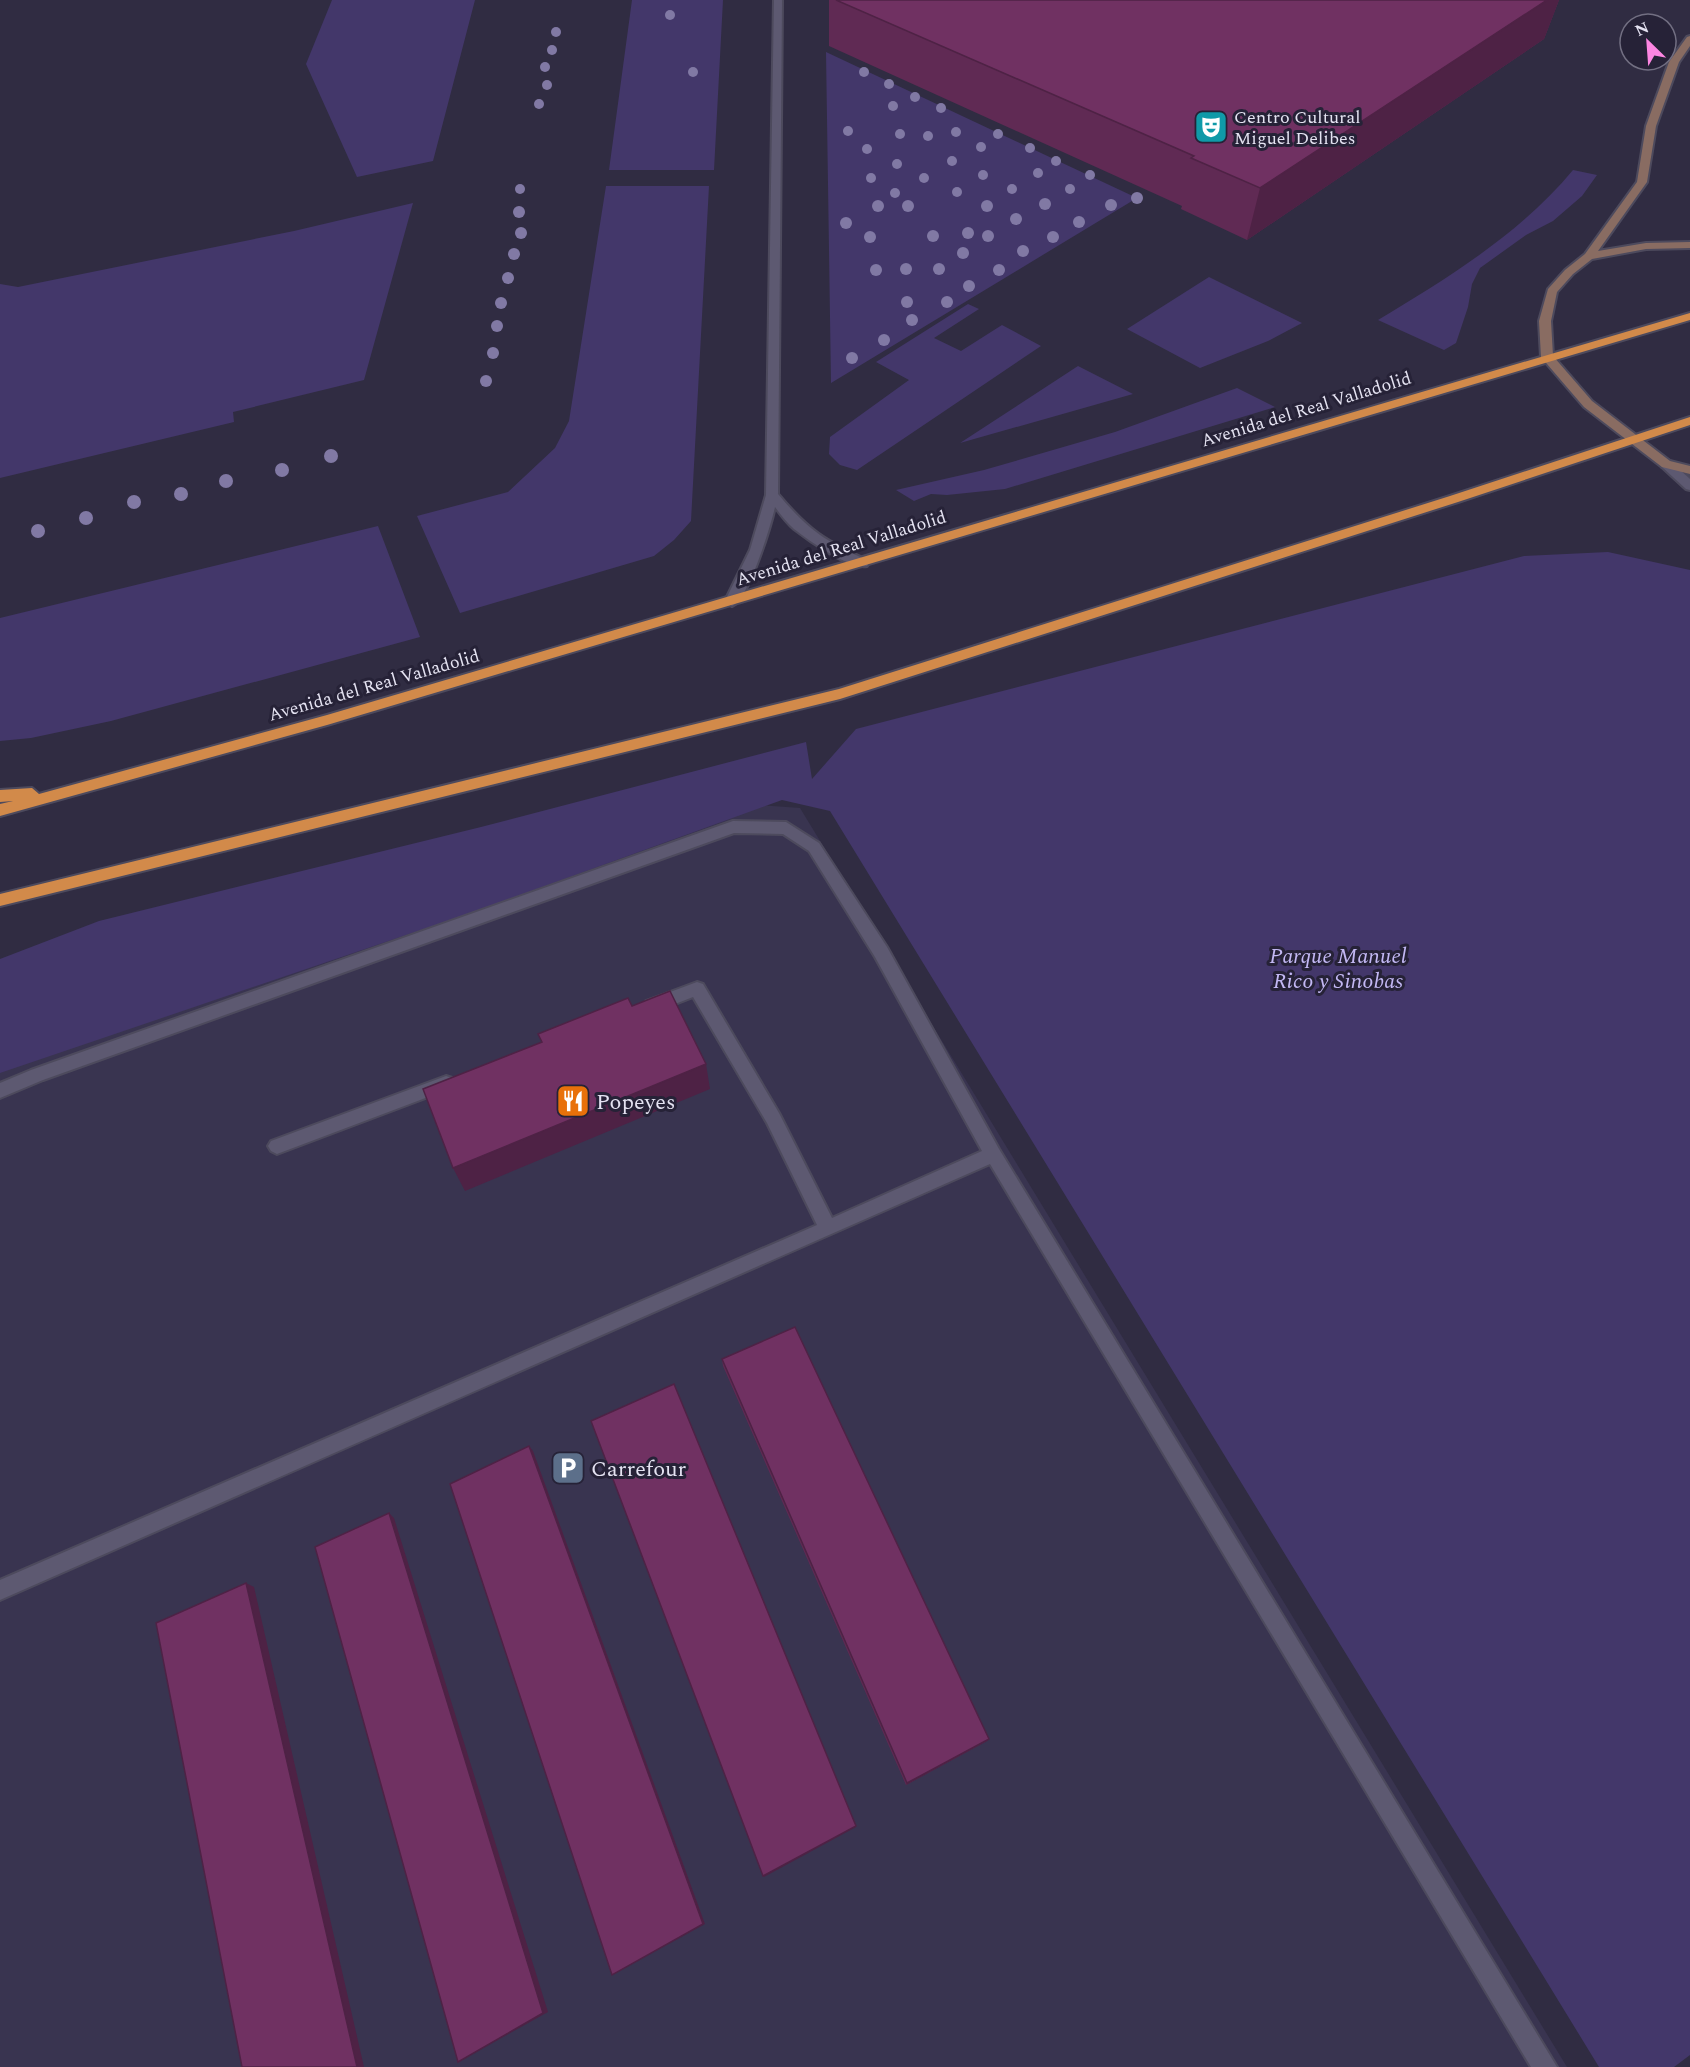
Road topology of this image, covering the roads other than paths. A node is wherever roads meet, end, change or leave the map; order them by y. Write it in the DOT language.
graph roads {
  1 [pos="778,0"];
  2 [pos="1690,39"];
  3 [pos="1690,245"];
  4 [pos="1589,256"];
  5 [pos="1690,316"];
  6 [pos="1547,357"];
  7 [pos="1690,421"];
  8 [pos="1633,440"];
  9 [pos="1666,464"];
  10 [pos="1690,470"];
  11 [pos="1690,486"];
  12 [pos="772,495"];
  13 [pos="862,563"];
  14 [pos="732,601"];
  15 [pos="63,793"];
  16 [pos="0,796"];
  17 [pos="0,810"];
  18 [pos="2,900"];
  19 [pos="641,1010"];
  20 [pos="465,1076"];
  21 [pos="0,1091"];
  22 [pos="277,1146"];
  23 [pos="993,1154"];
  24 [pos="828,1228"];
  25 [pos="0,1590"];
  26 [pos="1545,2067"];
  1 -- 12 [label="street"];
  2 -- 4 [label="main road"];
  3 -- 4 [label="main road"];
  4 -- 6 [label="main road"];
  5 -- 6 [label="highway, Avenida del Real Valladolid"];
  6 -- 8 [label="main road"];
  6 -- 13 [label="highway, Avenida del Real Valladolid"];
  7 -- 8 [label="highway"];
  8 -- 9 [label="main road"];
  8 -- 18 [label="highway"];
  9 -- 10 [label="main road"];
  9 -- 11 [label="street"];
  12 -- 13 [label="street"];
  12 -- 14 [label="street"];
  13 -- 14 [label="highway, Avenida del Real Valladolid"];
  14 -- 15 [label="highway, Avenida del Real Valladolid"];
  15 -- 16 [label="highway"];
  15 -- 17 [label="highway, Avenida del Real Valladolid"];
  19 -- 24 [label="street"];
  20 -- 22 [label="street"];
  21 -- 23 [label="street"];
  23 -- 24 [label="street"];
  23 -- 26 [label="street"];
  24 -- 25 [label="street"];
}
